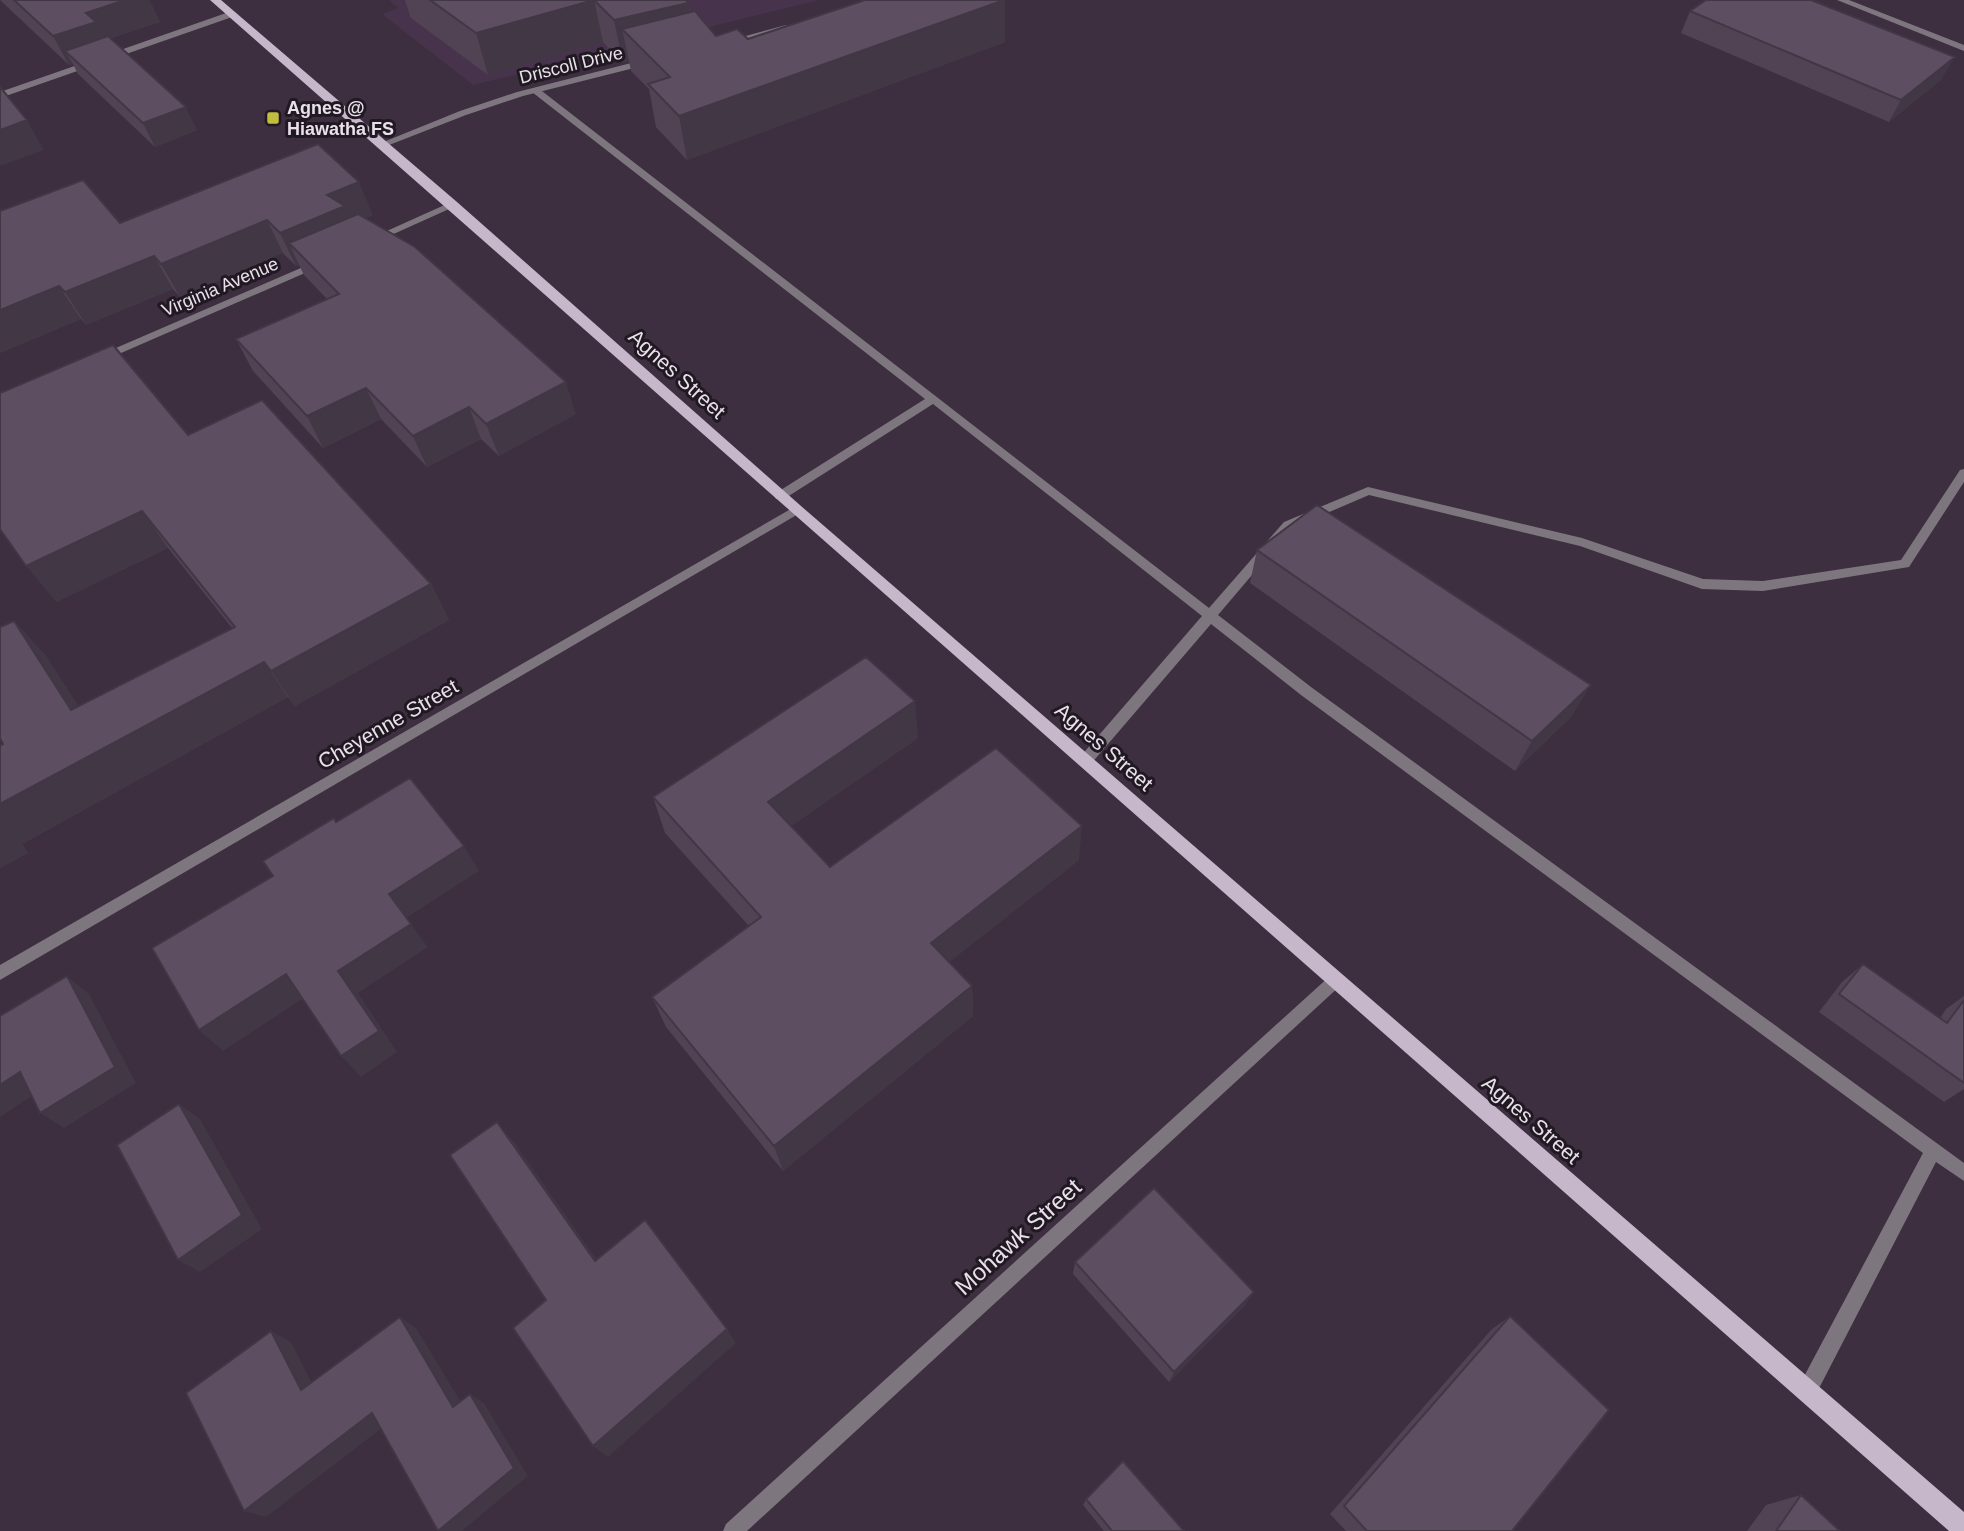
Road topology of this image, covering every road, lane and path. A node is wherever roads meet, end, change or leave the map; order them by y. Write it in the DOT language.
graph roads {
  1 [pos="215,0"];
  2 [pos="1841,0"];
  3 [pos="232,14"];
  4 [pos="803,23"];
  5 [pos="722,43"];
  6 [pos="1964,48"];
  7 [pos="656,60"];
  8 [pos="535,90"];
  9 [pos="0,94"];
  10 [pos="381,145"];
  11 [pos="453,205"];
  12 [pos="365,243"];
  13 [pos="327,259"];
  14 [pos="88,363"];
  15 [pos="933,399"];
  16 [pos="1964,473"];
  17 [pos="780,496"];
  18 [pos="796,510"];
  19 [pos="1210,616"];
  20 [pos="1085,761"];
  21 [pos="0,973"];
  22 [pos="1336,980"];
  23 [pos="1933,1150"];
  24 [pos="1964,1173"];
  25 [pos="1807,1391"];
  26 [pos="1964,1528"];
  27 [pos="733,1531"];
  1 -- 3 [label="main road, Agnes Street"];
  2 -- 6 [label="street"];
  3 -- 9 [label="street"];
  3 -- 10 [label="main road, Agnes Street"];
  4 -- 5 [label="street"];
  7 -- 8 [label="street, Driscoll Drive"];
  8 -- 10 [label="street, Driscoll Drive"];
  8 -- 15 [label="street"];
  10 -- 11 [label="main road, Agnes Street"];
  11 -- 12 [label="street"];
  11 -- 17 [label="main road, Agnes Street"];
  13 -- 14 [label="street, Virginia Avenue"];
  15 -- 17 [label="street"];
  15 -- 19 [label="street"];
  16 -- 19 [label="street"];
  17 -- 18 [label="main road, Agnes Street"];
  18 -- 20 [label="main road, Agnes Street"];
  18 -- 21 [label="street, Cheyenne Street"];
  19 -- 20 [label="street"];
  19 -- 23 [label="street"];
  20 -- 22 [label="main road, Agnes Street"];
  22 -- 25 [label="main road, Agnes Street"];
  22 -- 27 [label="street, Mohawk Street"];
  23 -- 24 [label="street"];
  23 -- 25 [label="street"];
  25 -- 26 [label="main road, Agnes Street"];
}
